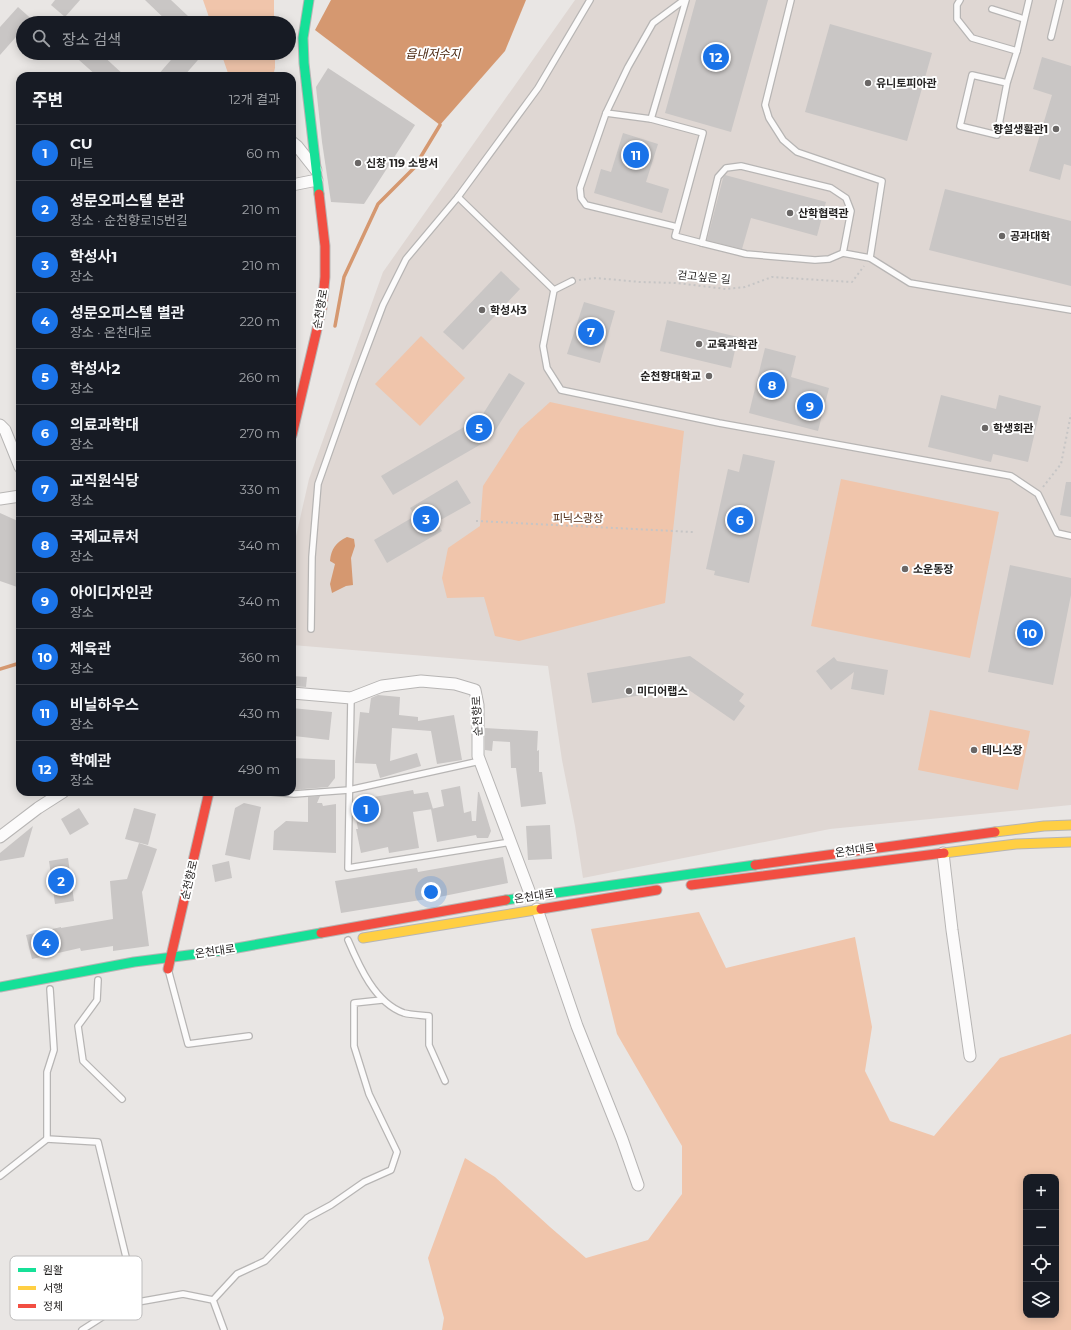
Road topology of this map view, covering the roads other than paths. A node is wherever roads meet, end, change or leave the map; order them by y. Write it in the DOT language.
graph roads {
  1 [pos="309,0"];
  2 [pos="590,0"];
  3 [pos="685,0"];
  4 [pos="791,0"];
  5 [pos="960,0"];
  6 [pos="1029,0"];
  7 [pos="1060,0"];
  8 [pos="992,9"];
  9 [pos="1024,19"];
  10 [pos="1051,37"];
  11 [pos="1017,51"];
  12 [pos="1007,83"];
  13 [pos="606,112"];
  14 [pos="651,119"];
  15 [pos="296,145"];
  16 [pos="317,175"];
  17 [pos="296,183"];
  18 [pos="458,197"];
  19 [pos="678,227"];
  20 [pos="702,243"];
  21 [pos="843,253"];
  22 [pos="870,258"];
  23 [pos="572,281"];
  24 [pos="554,290"];
  25 [pos="1071,310"];
  26 [pos="296,419"];
  27 [pos="0,426"];
  28 [pos="16,457"];
  29 [pos="16,497"];
  30 [pos="0,499"];
  31 [pos="1071,536"];
  32 [pos="311,629"];
  33 [pos="296,693"];
  34 [pos="351,698"];
  35 [pos="480,762"];
  36 [pos="349,790"];
  37 [pos="296,794"];
  38 [pos="57,796"];
  39 [pos="208,796"];
  40 [pos="1071,825"];
  41 [pos="0,837"];
  42 [pos="511,842"];
  43 [pos="1071,842"];
  44 [pos="943,854"];
  45 [pos="683,886"];
  46 [pos="668,888"];
  47 [pos="531,896"];
  48 [pos="537,909"];
  49 [pos="344,941"];
  50 [pos="170,958"];
  51 [pos="168,969"];
  52 [pos="98,980"];
  53 [pos="0,988"];
  54 [pos="50,989"];
  55 [pos="382,1000"];
  56 [pos="250,1036"];
  57 [pos="970,1056"];
  58 [pos="445,1081"];
  59 [pos="122,1099"];
  60 [pos="47,1139"];
  61 [pos="0,1176"];
  62 [pos="638,1185"];
  63 [pos="126,1256"];
  64 [pos="213,1300"];
  65 [pos="142,1301"];
  66 [pos="98,1320"];
  67 [pos="82,1330"];
  68 [pos="224,1330"];
  1 -- 16 [label="main road, 순천향로"];
  2 -- 18 [label="lane"];
  3 -- 13 [label="lane"];
  3 -- 14 [label="lane"];
  4 -- 22 [label="lane"];
  5 -- 11 [label="lane"];
  6 -- 9 [label="lane"];
  7 -- 10 [label="lane"];
  8 -- 9 [label="lane"];
  9 -- 11 [label="lane"];
  11 -- 12 [label="lane"];
  12 -- 12 [label="lane"];
  13 -- 14 [label="lane"];
  13 -- 19 [label="lane"];
  14 -- 19 [label="lane"];
  15 -- 16 [label="street"];
  16 -- 17 [label="street"];
  16 -- 26 [label="main road, 순천향로"];
  18 -- 24 [label="lane"];
  18 -- 32 [label="lane"];
  19 -- 20 [label="lane"];
  20 -- 21 [label="lane"];
  20 -- 21 [label="lane"];
  21 -- 22 [label="lane"];
  22 -- 25 [label="lane"];
  23 -- 24 [label="lane"];
  24 -- 31 [label="lane"];
  27 -- 28 [label="street"];
  29 -- 30 [label="street"];
  33 -- 34 [label="street, 순천향로"];
  34 -- 35 [label="street, 순천향로"];
  34 -- 36 [label="lane"];
  35 -- 36 [label="lane"];
  35 -- 42 [label="street, 순천향로"];
  36 -- 37 [label="lane"];
  36 -- 42 [label="lane"];
  38 -- 41 [label="street"];
  39 -- 50 [label="main road, 순천향로"];
  40 -- 47 [label="main road, 온천대로"];
  42 -- 47 [label="street, 순천향로"];
  43 -- 44 [label="main road, 온천대로"];
  44 -- 45 [label="main road, 온천대로"];
  44 -- 57 [label="street"];
  46 -- 48 [label="main road, 온천대로"];
  47 -- 50 [label="main road, 온천대로"];
  48 -- 49 [label="main road, 온천대로"];
  48 -- 62 [label="street, 온천대로"];
  49 -- 55 [label="lane, 온천대로"];
  50 -- 51 [label="main road, 순천향로"];
  50 -- 53 [label="main road, 온천대로"];
  51 -- 56 [label="lane"];
  52 -- 59 [label="lane"];
  54 -- 60 [label="lane"];
  55 -- 58 [label="lane, 온천대로"];
  55 -- 64 [label="lane"];
  60 -- 61 [label="lane"];
  60 -- 63 [label="lane"];
  64 -- 65 [label="lane"];
  64 -- 68 [label="lane"];
  66 -- 67 [label="lane"];
}
